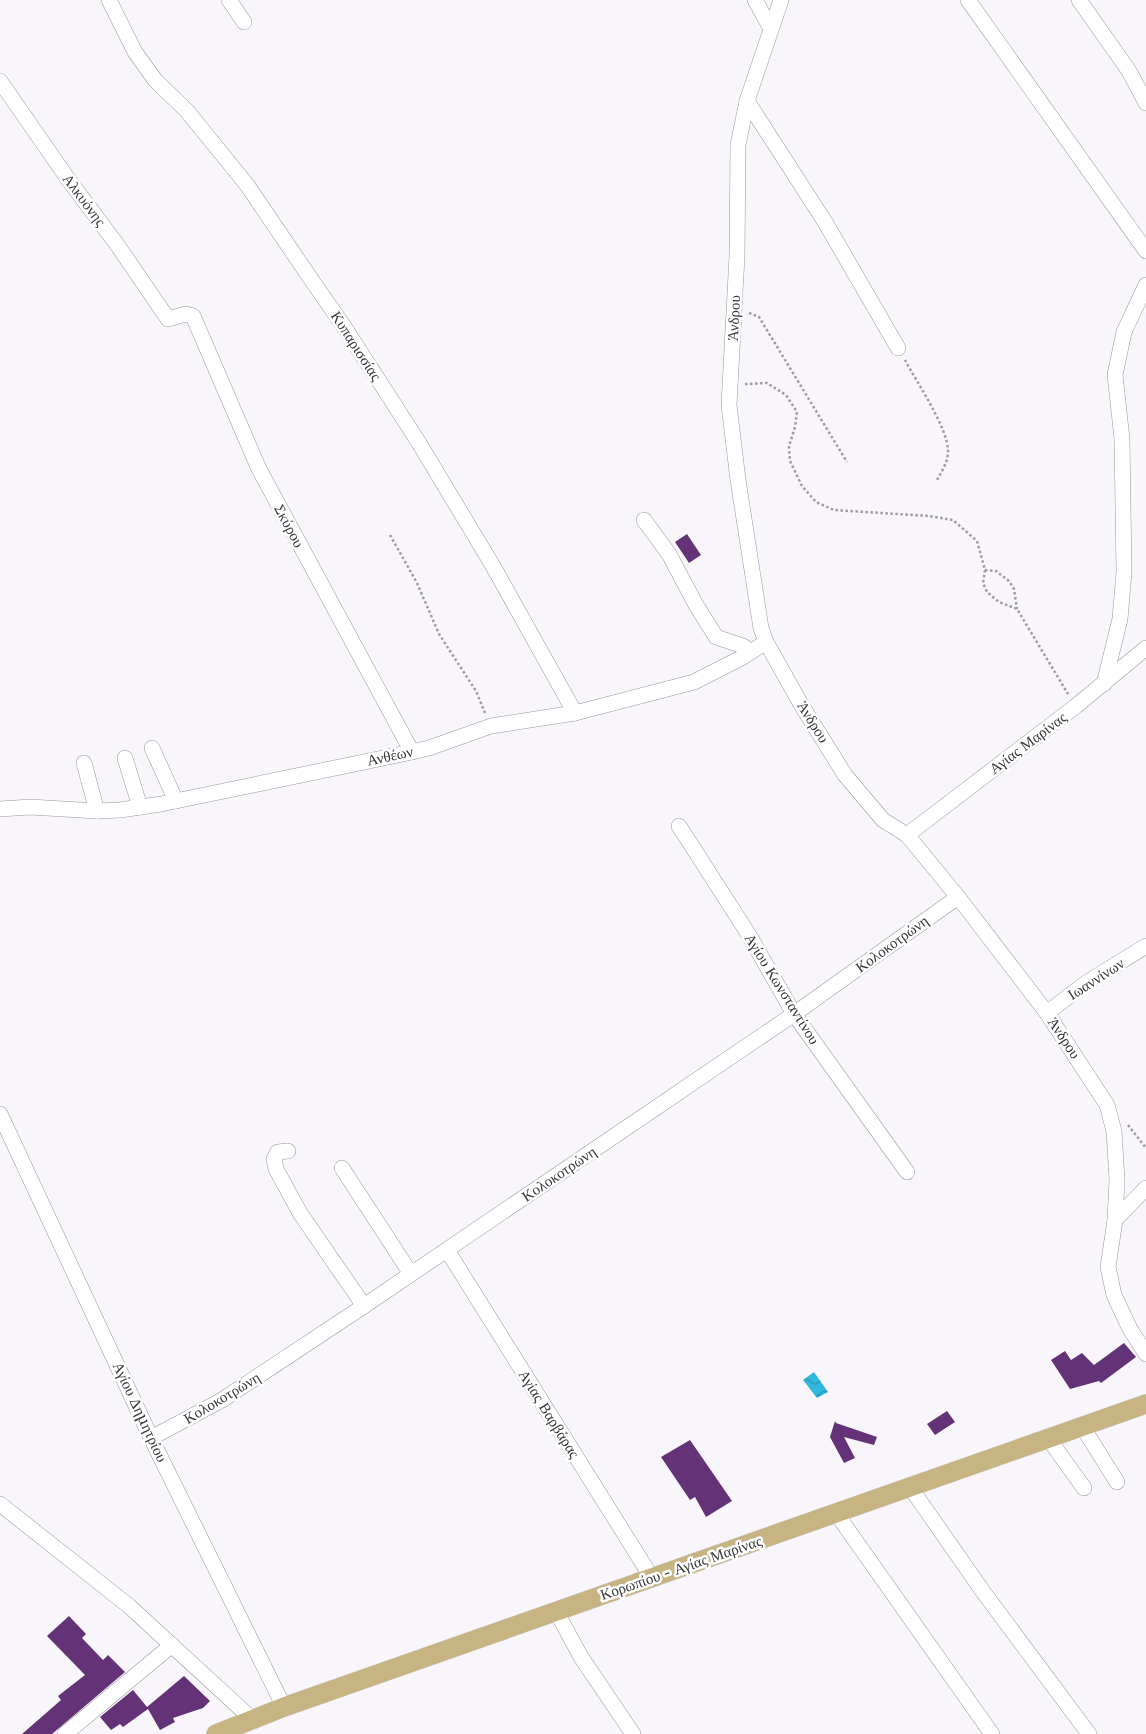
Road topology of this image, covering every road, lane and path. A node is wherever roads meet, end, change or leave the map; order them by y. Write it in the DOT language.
graph roads {
  1 [pos="109,0"];
  2 [pos="229,0"];
  3 [pos="754,0"];
  4 [pos="782,0"];
  5 [pos="968,0"];
  6 [pos="1079,0"];
  7 [pos="244,22"];
  8 [pos="771,29"];
  9 [pos="0,81"];
  10 [pos="747,101"];
  11 [pos="1146,102"];
  12 [pos="1146,251"];
  13 [pos="1146,285"];
  14 [pos="735,308"];
  15 [pos="168,319"];
  16 [pos="898,348"];
  17 [pos="731,385"];
  18 [pos="847,462"];
  19 [pos="936,480"];
  20 [pos="644,520"];
  21 [pos="390,535"];
  22 [pos="985,570"];
  23 [pos="1017,608"];
  24 [pos="766,642"];
  25 [pos="1146,648"];
  26 [pos="750,651"];
  27 [pos="1104,684"];
  28 [pos="1076,706"];
  29 [pos="575,713"];
  30 [pos="491,726"];
  31 [pos="152,748"];
  32 [pos="412,752"];
  33 [pos="125,758"];
  34 [pos="84,764"];
  35 [pos="176,801"];
  36 [pos="140,807"];
  37 [pos="0,809"];
  38 [pos="97,811"];
  39 [pos="679,826"];
  40 [pos="907,836"];
  41 [pos="958,897"];
  42 [pos="1146,946"];
  43 [pos="1047,1013"];
  44 [pos="794,1014"];
  45 [pos="0,1114"];
  46 [pos="288,1151"];
  47 [pos="342,1168"];
  48 [pos="907,1172"];
  49 [pos="1146,1188"];
  50 [pos="1114,1220"];
  51 [pos="447,1250"];
  52 [pos="411,1274"];
  53 [pos="364,1306"];
  54 [pos="1146,1354"];
  55 [pos="1146,1404"];
  56 [pos="1082,1426"];
  57 [pos="152,1438"];
  58 [pos="1048,1438"];
  59 [pos="1117,1482"];
  60 [pos="910,1487"];
  61 [pos="1084,1488"];
  62 [pos="0,1504"];
  63 [pos="836,1513"];
  64 [pos="652,1578"];
  65 [pos="556,1611"];
  66 [pos="172,1646"];
  67 [pos="284,1707"];
  68 [pos="244,1727"];
  69 [pos="65,1734"];
  70 [pos="216,1734"];
  71 [pos="633,1734"];
  72 [pos="992,1734"];
  73 [pos="1089,1734"];
  1 -- 29 [label="street, Κυπαρισσίας"];
  2 -- 7 [label="street"];
  3 -- 8 [label="street"];
  4 -- 8 [label="street, Άνδρου"];
  5 -- 12 [label="street"];
  6 -- 11 [label="street"];
  8 -- 10 [label="street, Άνδρου"];
  9 -- 15 [label="street, Αλκυόνης"];
  10 -- 14 [label="street, Άνδρου"];
  10 -- 16 [label="street"];
  13 -- 27 [label="street"];
  14 -- 17 [label="street, Άνδρου"];
  14 -- 18 [label="path"];
  15 -- 32 [label="street, Σκύρου"];
  16 -- 19 [label="path"];
  17 -- 22 [label="path"];
  17 -- 24 [label="street, Άνδρου"];
  20 -- 26 [label="street"];
  21 -- 30 [label="path"];
  22 -- 23 [label="path"];
  22 -- 23 [label="path"];
  23 -- 28 [label="path"];
  24 -- 26 [label="street, Ανθέων"];
  24 -- 40 [label="street, Άνδρου"];
  25 -- 27 [label="street, Αγίας Μαρίνας"];
  26 -- 29 [label="street, Ανθέων"];
  27 -- 28 [label="street, Αγίας Μαρίνας"];
  28 -- 40 [label="street, Αγίας Μαρίνας"];
  29 -- 30 [label="street, Ανθέων"];
  30 -- 32 [label="street, Ανθέων"];
  31 -- 35 [label="street"];
  32 -- 35 [label="street, Ανθέων"];
  33 -- 36 [label="street"];
  34 -- 38 [label="street"];
  35 -- 36 [label="street, Ανθέων"];
  36 -- 38 [label="street, Ανθέων"];
  37 -- 38 [label="street, Ανθέων"];
  39 -- 44 [label="street, Αγίου Κωνσταντίνου"];
  40 -- 41 [label="street, Άνδρου"];
  41 -- 43 [label="street, Άνδρου"];
  41 -- 44 [label="street, Κολοκοτρώνη"];
  42 -- 43 [label="street, Ιωαννίνων"];
  43 -- 50 [label="street, Άνδρου"];
  44 -- 48 [label="street, Αγίου Κωνσταντίνου"];
  44 -- 51 [label="street, Κολοκοτρώνη"];
  45 -- 57 [label="street, Αγίου Δημητρίου"];
  46 -- 53 [label="street"];
  47 -- 52 [label="street"];
  49 -- 50 [label="street"];
  50 -- 54 [label="street, Άνδρου"];
  51 -- 52 [label="street, Κολοκοτρώνη"];
  51 -- 64 [label="street, Αγίας Βαρβάρας"];
  52 -- 53 [label="street, Κολοκοτρώνη"];
  53 -- 57 [label="street, Κολοκοτρώνη"];
  55 -- 56 [label="main road, Κορωπίου - Αγίας Μαρίνας"];
  56 -- 58 [label="main road, Κορωπίου - Αγίας Μαρίνας"];
  56 -- 59 [label="street"];
  57 -- 67 [label="street, Αγίου Δημητρίου"];
  58 -- 60 [label="main road, Κορωπίου - Αγίας Μαρίνας"];
  58 -- 61 [label="street"];
  60 -- 63 [label="main road, Κορωπίου - Αγίας Μαρίνας"];
  60 -- 73 [label="street"];
  62 -- 66 [label="street"];
  63 -- 64 [label="main road, Κορωπίου - Αγίας Μαρίνας"];
  63 -- 72 [label="street"];
  64 -- 65 [label="main road, Κορωπίου - Αγίας Μαρίνας"];
  65 -- 67 [label="main road, Κορωπίου - Αγίας Μαρίνας"];
  65 -- 71 [label="street"];
  66 -- 68 [label="street"];
  66 -- 69 [label="street"];
  67 -- 68 [label="main road, Κορωπίου - Αγίας Μαρίνας"];
  68 -- 70 [label="main road, Κορωπίου - Αγίας Μαρίνας"];
}
